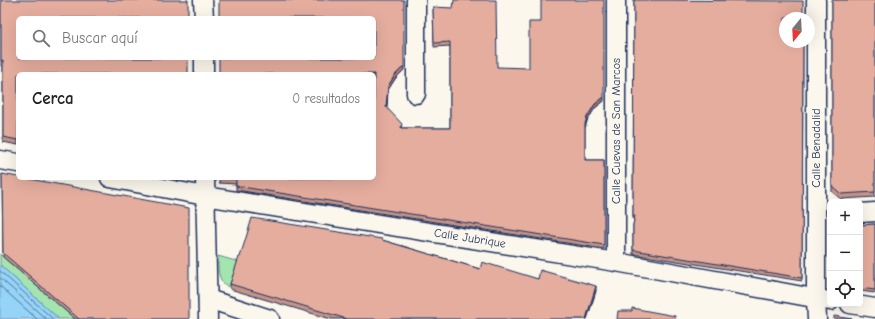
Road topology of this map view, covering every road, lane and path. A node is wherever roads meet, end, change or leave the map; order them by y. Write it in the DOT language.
graph roads {
  1 [pos="203,0"];
  2 [pos="416,0"];
  3 [pos="616,0"];
  4 [pos="816,0"];
  5 [pos="204,16"];
  6 [pos="204,60"];
  7 [pos="204,72"];
  8 [pos="416,94"];
  9 [pos="0,160"];
  10 [pos="16,163"];
  11 [pos="131,180"];
  12 [pos="205,187"];
  13 [pos="875,212"];
  14 [pos="863,213"];
  15 [pos="823,215"];
  16 [pos="616,262"];
  17 [pos="208,299"];
  18 [pos="823,300"];
  19 [pos="863,306"];
  20 [pos="875,308"];
  21 [pos="208,319"];
  22 [pos="270,319"];
  23 [pos="817,319"];
  1 -- 5 [label="street"];
  2 -- 8 [label="street"];
  3 -- 16 [label="street, Calle Cuevas de San Marcos"];
  4 -- 15 [label="street, Calle Benadalid"];
  6 -- 7 [label="street"];
  9 -- 10 [label="street"];
  11 -- 12 [label="street, Calle Jubrique"];
  12 -- 16 [label="street, Calle Jubrique"];
  12 -- 17 [label="street"];
  13 -- 14 [label="street"];
  15 -- 18 [label="street, Calle Benadalid"];
  16 -- 18 [label="street, Calle Jubrique"];
  17 -- 21 [label="street"];
  17 -- 22 [label="street"];
  18 -- 23 [label="street, Calle Benadalid"];
  19 -- 20 [label="street"];
}
